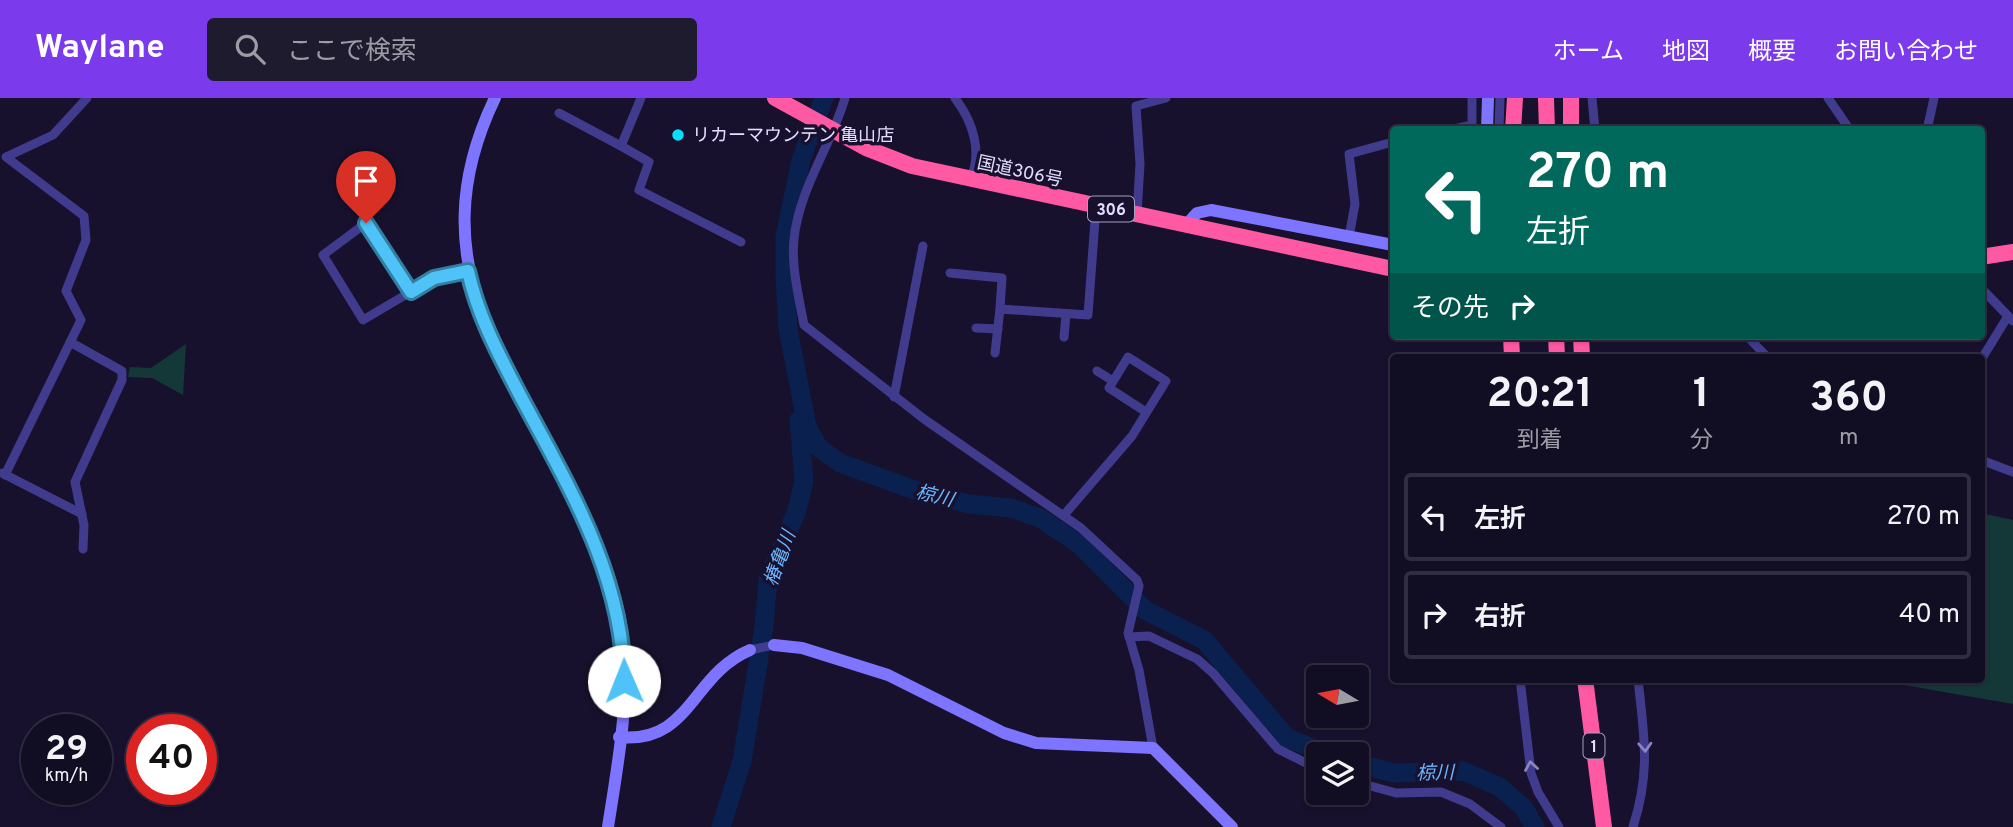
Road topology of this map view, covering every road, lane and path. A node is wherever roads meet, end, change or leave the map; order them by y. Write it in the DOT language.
graph roads {
  1 [pos="87,98"];
  2 [pos="495,98"];
  3 [pos="641,98"];
  4 [pos="845,98"];
  5 [pos="955,98"];
  6 [pos="1472,98"];
  7 [pos="1489,98"];
  8 [pos="1515,98"];
  9 [pos="1546,98"];
  10 [pos="1571,98"];
  11 [pos="1592,98"];
  12 [pos="1828,98"];
  13 [pos="1934,98"];
  14 [pos="1168,99"];
  15 [pos="781,101"];
  16 [pos="559,113"];
  17 [pos="1468,126"];
  18 [pos="1487,126"];
  19 [pos="1498,126"];
  20 [pos="1513,126"];
  21 [pos="1547,126"];
  22 [pos="1571,126"];
  23 [pos="1595,126"];
  24 [pos="1847,126"];
  25 [pos="1928,126"];
  26 [pos="835,133"];
  27 [pos="1390,143"];
  28 [pos="621,146"];
  29 [pos="970,180"];
  30 [pos="1096,206"];
  31 [pos="1137,214"];
  32 [pos="1187,224"];
  33 [pos="1349,237"];
  34 [pos="741,243"];
  35 [pos="1390,244"];
  36 [pos="923,246"];
  37 [pos="2013,252"];
  38 [pos="1985,256"];
  39 [pos="1390,268"];
  40 [pos="468,271"];
  41 [pos="950,273"];
  42 [pos="411,292"];
  43 [pos="1985,292"];
  44 [pos="999,309"];
  45 [pos="1066,314"];
  46 [pos="2011,319"];
  47 [pos="976,328"];
  48 [pos="998,329"];
  49 [pos="1064,337"];
  50 [pos="1752,340"];
  51 [pos="70,342"];
  52 [pos="995,353"];
  53 [pos="1764,354"];
  54 [pos="1985,355"];
  55 [pos="1097,371"];
  56 [pos="1113,381"];
  57 [pos="894,397"];
  58 [pos="1146,412"];
  59 [pos="1985,462"];
  60 [pos="2013,472"];
  61 [pos="2,474"];
  62 [pos="82,514"];
  63 [pos="1064,515"];
  64 [pos="83,549"];
  65 [pos="1129,632"];
  66 [pos="774,645"];
  67 [pos="750,650"];
  68 [pos="1520,683"];
  69 [pos="1578,683"];
  70 [pos="1586,683"];
  71 [pos="1591,683"];
  72 [pos="1638,683"];
  73 [pos="1592,731"];
  74 [pos="619,737"];
  75 [pos="1153,748"];
  76 [pos="1306,763"];
  77 [pos="1369,786"];
  78 [pos="1603,820"];
  79 [pos="608,827"];
  80 [pos="1233,827"];
  81 [pos="1501,827"];
  82 [pos="1559,827"];
  83 [pos="1633,827"];
  1 -- 51 [label="street"];
  2 -- 40 [label="street"];
  3 -- 28 [label="street"];
  4 -- 26 [label="street"];
  5 -- 29 [label="street"];
  6 -- 17 [label="street"];
  7 -- 18 [label="street"];
  7 -- 19 [label="street"];
  8 -- 20 [label="highway"];
  9 -- 21 [label="highway"];
  10 -- 22 [label="highway"];
  11 -- 23 [label="street"];
  12 -- 24 [label="street"];
  13 -- 25 [label="street"];
  14 -- 31 [label="street"];
  15 -- 26 [label="highway, 国道306号 / 306"];
  16 -- 28 [label="street"];
  26 -- 29 [label="highway, 国道306号 / 306"];
  26 -- 57 [label="street"];
  27 -- 33 [label="street"];
  28 -- 34 [label="street"];
  29 -- 30 [label="highway, 国道306号 / 306"];
  30 -- 31 [label="highway, 国道306号 / 306"];
  30 -- 45 [label="street"];
  31 -- 32 [label="highway, 国道306号 / 306"];
  32 -- 33 [label="street"];
  32 -- 39 [label="highway, 国道306号 / 306"];
  33 -- 35 [label="street"];
  36 -- 57 [label="street"];
  37 -- 38 [label="highway"];
  40 -- 42 [label="street"];
  40 -- 74 [label="street"];
  41 -- 44 [label="street"];
  42 -- 42 [label="street"];
  43 -- 46 [label="street"];
  44 -- 45 [label="street"];
  44 -- 48 [label="street"];
  45 -- 49 [label="street"];
  46 -- 54 [label="street"];
  47 -- 48 [label="street"];
  48 -- 52 [label="street"];
  50 -- 53 [label="street"];
  51 -- 61 [label="street"];
  51 -- 62 [label="street"];
  55 -- 56 [label="street"];
  56 -- 58 [label="street"];
  56 -- 58 [label="street"];
  57 -- 63 [label="street"];
  58 -- 63 [label="street"];
  59 -- 60 [label="street"];
  61 -- 62 [label="street"];
  62 -- 64 [label="street"];
  63 -- 65 [label="street"];
  65 -- 75 [label="street"];
  65 -- 76 [label="street"];
  66 -- 67 [label="street"];
  66 -- 75 [label="street"];
  67 -- 74 [label="street"];
  82 -- 68 [label="street, one-way"];
  69 -- 73 [label="highway"];
  70 -- 73 [label="highway, 1"];
  71 -- 73 [label="highway"];
  72 -- 83 [label="street, one-way"];
  73 -- 78 [label="highway, 1"];
  74 -- 79 [label="street"];
  75 -- 80 [label="street"];
  77 -- 81 [label="street"];
}
